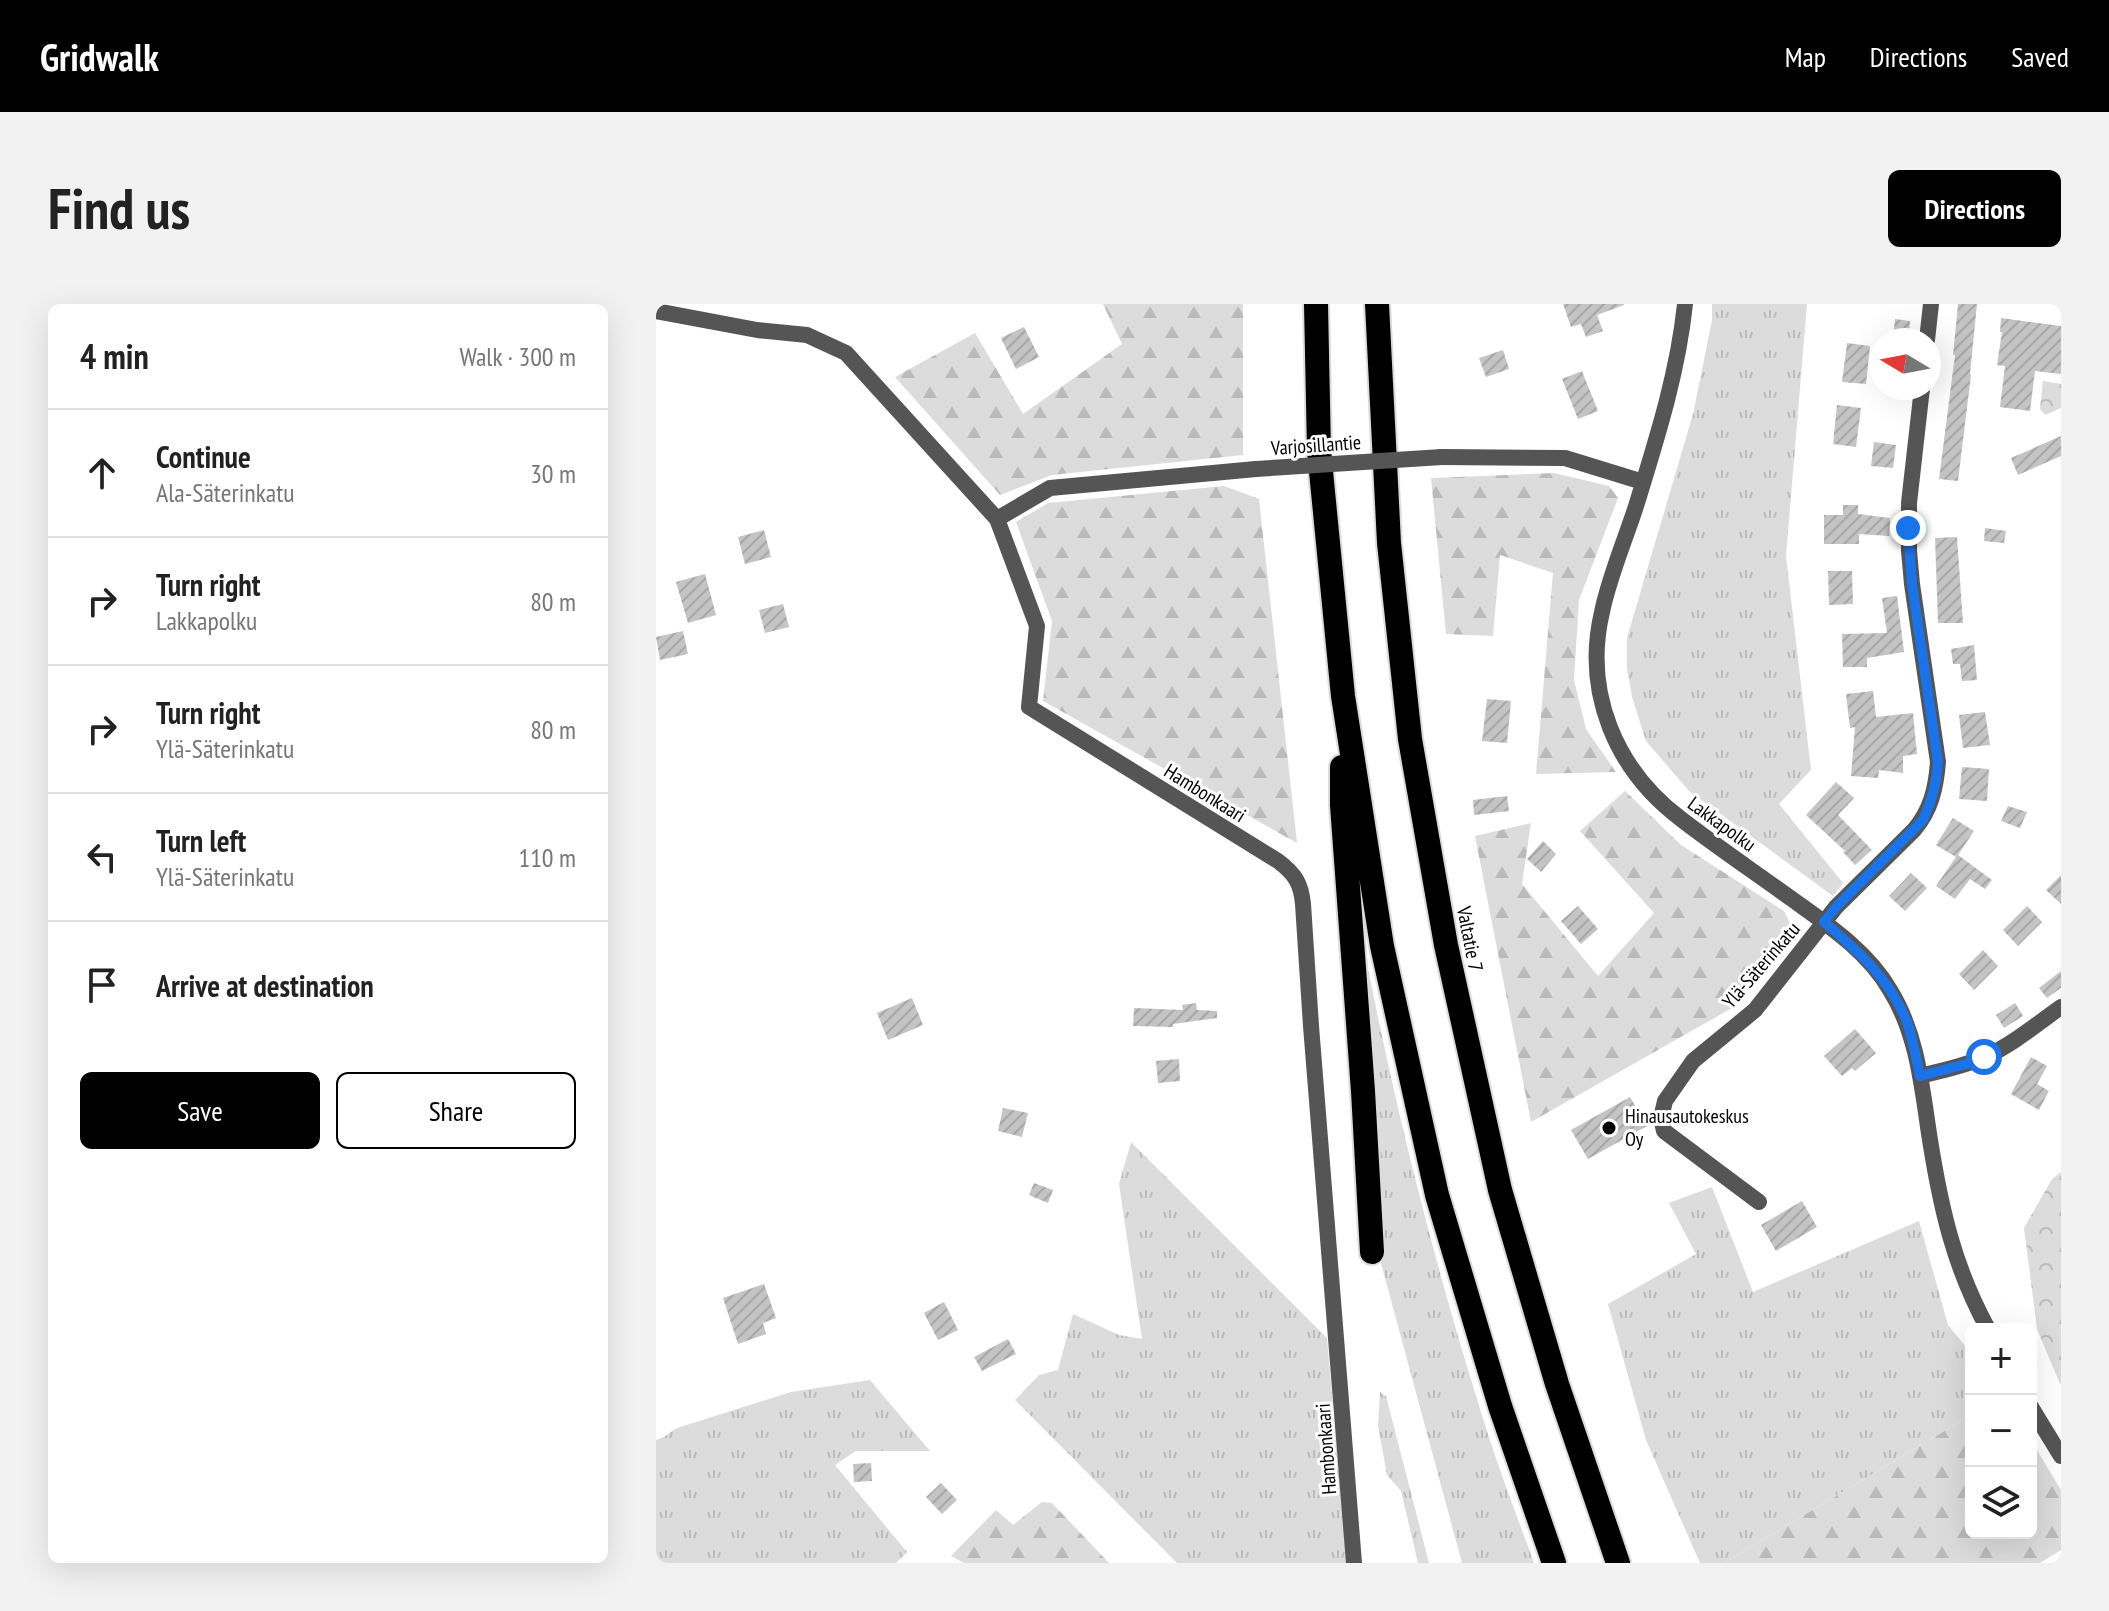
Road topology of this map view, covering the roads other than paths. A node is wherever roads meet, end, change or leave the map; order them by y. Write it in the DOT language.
graph roads {
  1 [pos="1316,304"];
  2 [pos="1377,304"];
  3 [pos="1685,304"];
  4 [pos="1931,304"];
  5 [pos="656,311"];
  6 [pos="1928,328"];
  7 [pos="1921,400"];
  8 [pos="1643,482"];
  9 [pos="997,519"];
  10 [pos="1343,696"];
  11 [pos="1824,922"];
  12 [pos="2061,1007"];
  13 [pos="1920,1076"];
  14 [pos="1759,1202"];
  15 [pos="1372,1252"];
  16 [pos="1985,1323"];
  17 [pos="2037,1417"];
  18 [pos="2061,1456"];
  19 [pos="1354,1563"];
  20 [pos="1554,1563"];
  21 [pos="1618,1563"];
  1 -- 10 [label="highway"];
  2 -- 21 [label="highway, Valtatie 7"];
  3 -- 8 [label="street, Lakkapolku"];
  4 -- 6 [label="street"];
  5 -- 9 [label="street, Hambonkaari"];
  7 -- 11 [label="street, Ylä-Säterinkatu"];
  8 -- 9 [label="street, Varjosillantie, bridge"];
  8 -- 11 [label="street, Lakkapolku"];
  9 -- 19 [label="street, Hambonkaari"];
  10 -- 15 [label="highway"];
  10 -- 20 [label="highway"];
  11 -- 13 [label="street, Lakkapolku"];
  11 -- 14 [label="street, Ylä-Säterinkatu"];
  12 -- 13 [label="street"];
  13 -- 16 [label="street, Lakkapolku"];
  17 -- 18 [label="street"];
}
